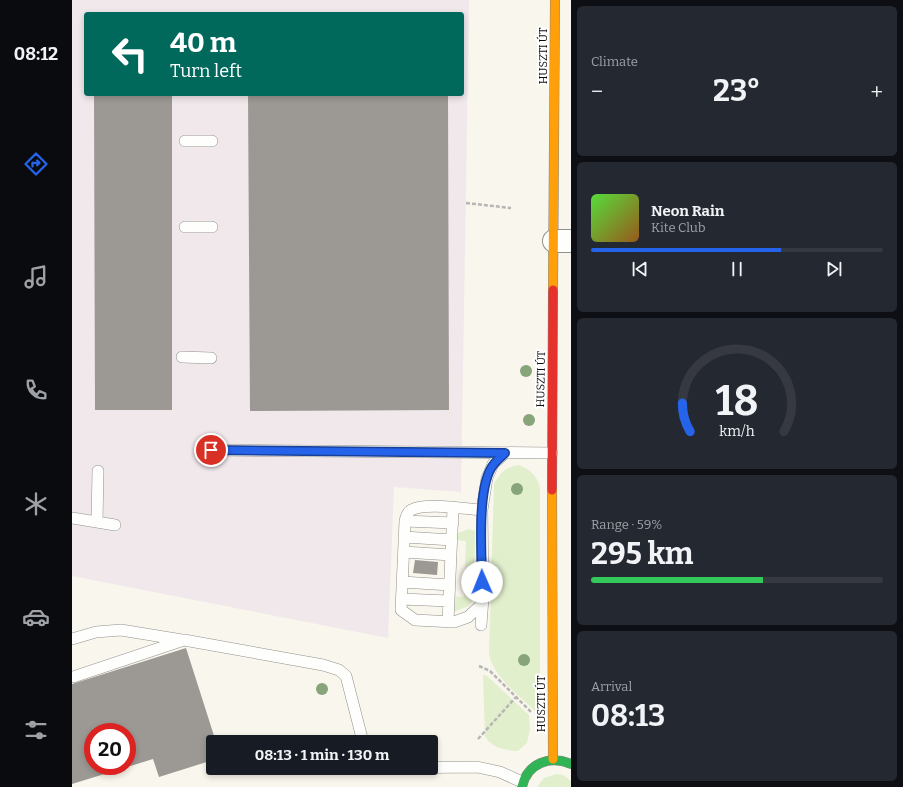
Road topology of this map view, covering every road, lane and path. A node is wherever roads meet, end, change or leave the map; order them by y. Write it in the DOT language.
graph roads {
  1 [pos="555,0"];
  2 [pos="185,140"];
  3 [pos="212,141"];
  4 [pos="466,203"];
  5 [pos="511,208"];
  6 [pos="185,227"];
  7 [pos="212,227"];
  8 [pos="563,241"];
  9 [pos="182,357"];
  10 [pos="211,358"];
  11 [pos="211,450"];
  12 [pos="505,453"];
  13 [pos="552,453"];
  14 [pos="98,471"];
  15 [pos="453,508"];
  16 [pos="482,510"];
  17 [pos="72,518"];
  18 [pos="405,521"];
  19 [pos="97,522"];
  20 [pos="453,523"];
  21 [pos="115,525"];
  22 [pos="404,537"];
  23 [pos="452,540"];
  24 [pos="404,552"];
  25 [pos="451,556"];
  26 [pos="402,582"];
  27 [pos="450,585"];
  28 [pos="401,599"];
  29 [pos="449,601"];
  30 [pos="482,605"];
  31 [pos="448,622"];
  32 [pos="481,625"];
  33 [pos="72,639"];
  34 [pos="184,640"];
  35 [pos="479,666"];
  36 [pos="73,677"];
  37 [pos="516,697"];
  38 [pos="533,715"];
  39 [pos="361,735"];
  40 [pos="478,739"];
  41 [pos="553,759"];
  42 [pos="571,764"];
  43 [pos="438,767"];
  44 [pos="522,785"];
  1 -- 8 [label="street, HUSZTI ÚT"];
  2 -- 3 [label="lane"];
  4 -- 5 [label="path"];
  6 -- 7 [label="lane"];
  8 -- 13 [label="street, HUSZTI ÚT"];
  9 -- 10 [label="lane"];
  11 -- 12 [label="lane"];
  12 -- 13 [label="lane"];
  12 -- 16 [label="lane"];
  13 -- 41 [label="street, HUSZTI ÚT"];
  14 -- 19 [label="lane"];
  15 -- 16 [label="lane"];
  15 -- 18 [label="lane"];
  15 -- 20 [label="lane"];
  16 -- 30 [label="lane"];
  17 -- 19 [label="lane"];
  18 -- 20 [label="lane"];
  18 -- 22 [label="lane"];
  19 -- 21 [label="lane"];
  20 -- 23 [label="lane"];
  22 -- 23 [label="lane"];
  22 -- 24 [label="lane"];
  23 -- 25 [label="lane"];
  24 -- 25 [label="lane"];
  24 -- 26 [label="lane"];
  25 -- 27 [label="lane"];
  26 -- 27 [label="lane"];
  26 -- 28 [label="lane"];
  27 -- 29 [label="lane"];
  28 -- 29 [label="lane"];
  28 -- 31 [label="lane"];
  29 -- 31 [label="lane"];
  30 -- 31 [label="lane"];
  30 -- 32 [label="lane"];
  33 -- 34 [label="lane"];
  34 -- 36 [label="lane"];
  34 -- 39 [label="lane"];
  35 -- 37 [label="path"];
  37 -- 38 [label="path"];
  37 -- 40 [label="path"];
  41 -- 42 [label="street"];
  41 -- 44 [label="street"];
  43 -- 44 [label="lane"];
}
